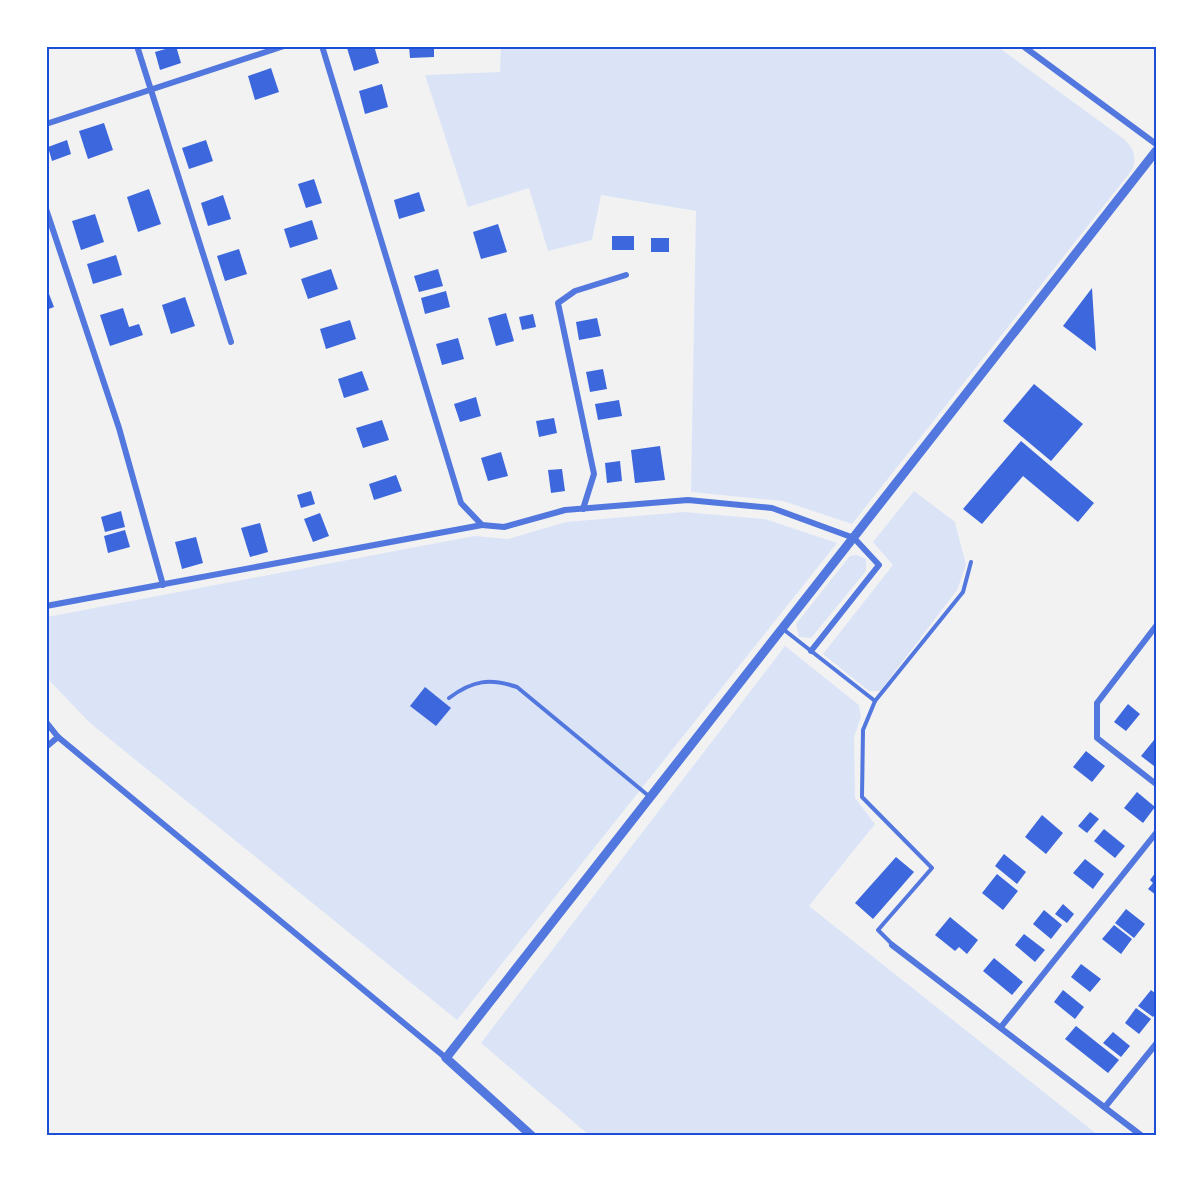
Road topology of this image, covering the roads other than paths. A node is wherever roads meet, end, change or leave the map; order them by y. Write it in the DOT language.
graph roads {
  1 [pos="137,46"];
  2 [pos="284,46"];
  3 [pos="322,46"];
  4 [pos="1023,46"];
  5 [pos="150,90"];
  6 [pos="46,124"];
  7 [pos="1156,144"];
  8 [pos="1156,151"];
  9 [pos="46,209"];
  10 [pos="626,275"];
  11 [pos="231,342"];
  12 [pos="583,509"];
  13 [pos="482,525"];
  14 [pos="854,538"];
  15 [pos="971,562"];
  16 [pos="164,585"];
  17 [pos="46,606"];
  18 [pos="1156,626"];
  19 [pos="782,629"];
  20 [pos="811,651"];
  21 [pos="449,698"];
  22 [pos="875,701"];
  23 [pos="46,722"];
  24 [pos="58,737"];
  25 [pos="46,747"];
  26 [pos="1156,784"];
  27 [pos="650,797"];
  28 [pos="1156,833"];
  29 [pos="892,945"];
  30 [pos="1001,1027"];
  31 [pos="1156,1044"];
  32 [pos="446,1058"];
  33 [pos="1105,1107"];
  34 [pos="532,1136"];
  35 [pos="1142,1136"];
  1 -- 5 [label="street"];
  2 -- 5 [label="street"];
  3 -- 13 [label="street"];
  4 -- 7 [label="street"];
  5 -- 6 [label="street"];
  5 -- 11 [label="street"];
  8 -- 14 [label="street"];
  9 -- 16 [label="street"];
  10 -- 12 [label="street"];
  12 -- 13 [label="street"];
  12 -- 14 [label="street"];
  13 -- 16 [label="street"];
  14 -- 19 [label="street"];
  14 -- 20 [label="street"];
  15 -- 22 [label="lane"];
  16 -- 17 [label="street"];
  18 -- 26 [label="street"];
  19 -- 20 [label="lane"];
  19 -- 27 [label="street"];
  20 -- 22 [label="lane"];
  21 -- 27 [label="lane"];
  22 -- 29 [label="lane"];
  23 -- 24 [label="street"];
  24 -- 25 [label="street"];
  24 -- 32 [label="street"];
  27 -- 32 [label="street"];
  28 -- 30 [label="street"];
  29 -- 30 [label="street"];
  30 -- 33 [label="street"];
  31 -- 33 [label="street"];
  32 -- 34 [label="street"];
  33 -- 35 [label="street"];
}
